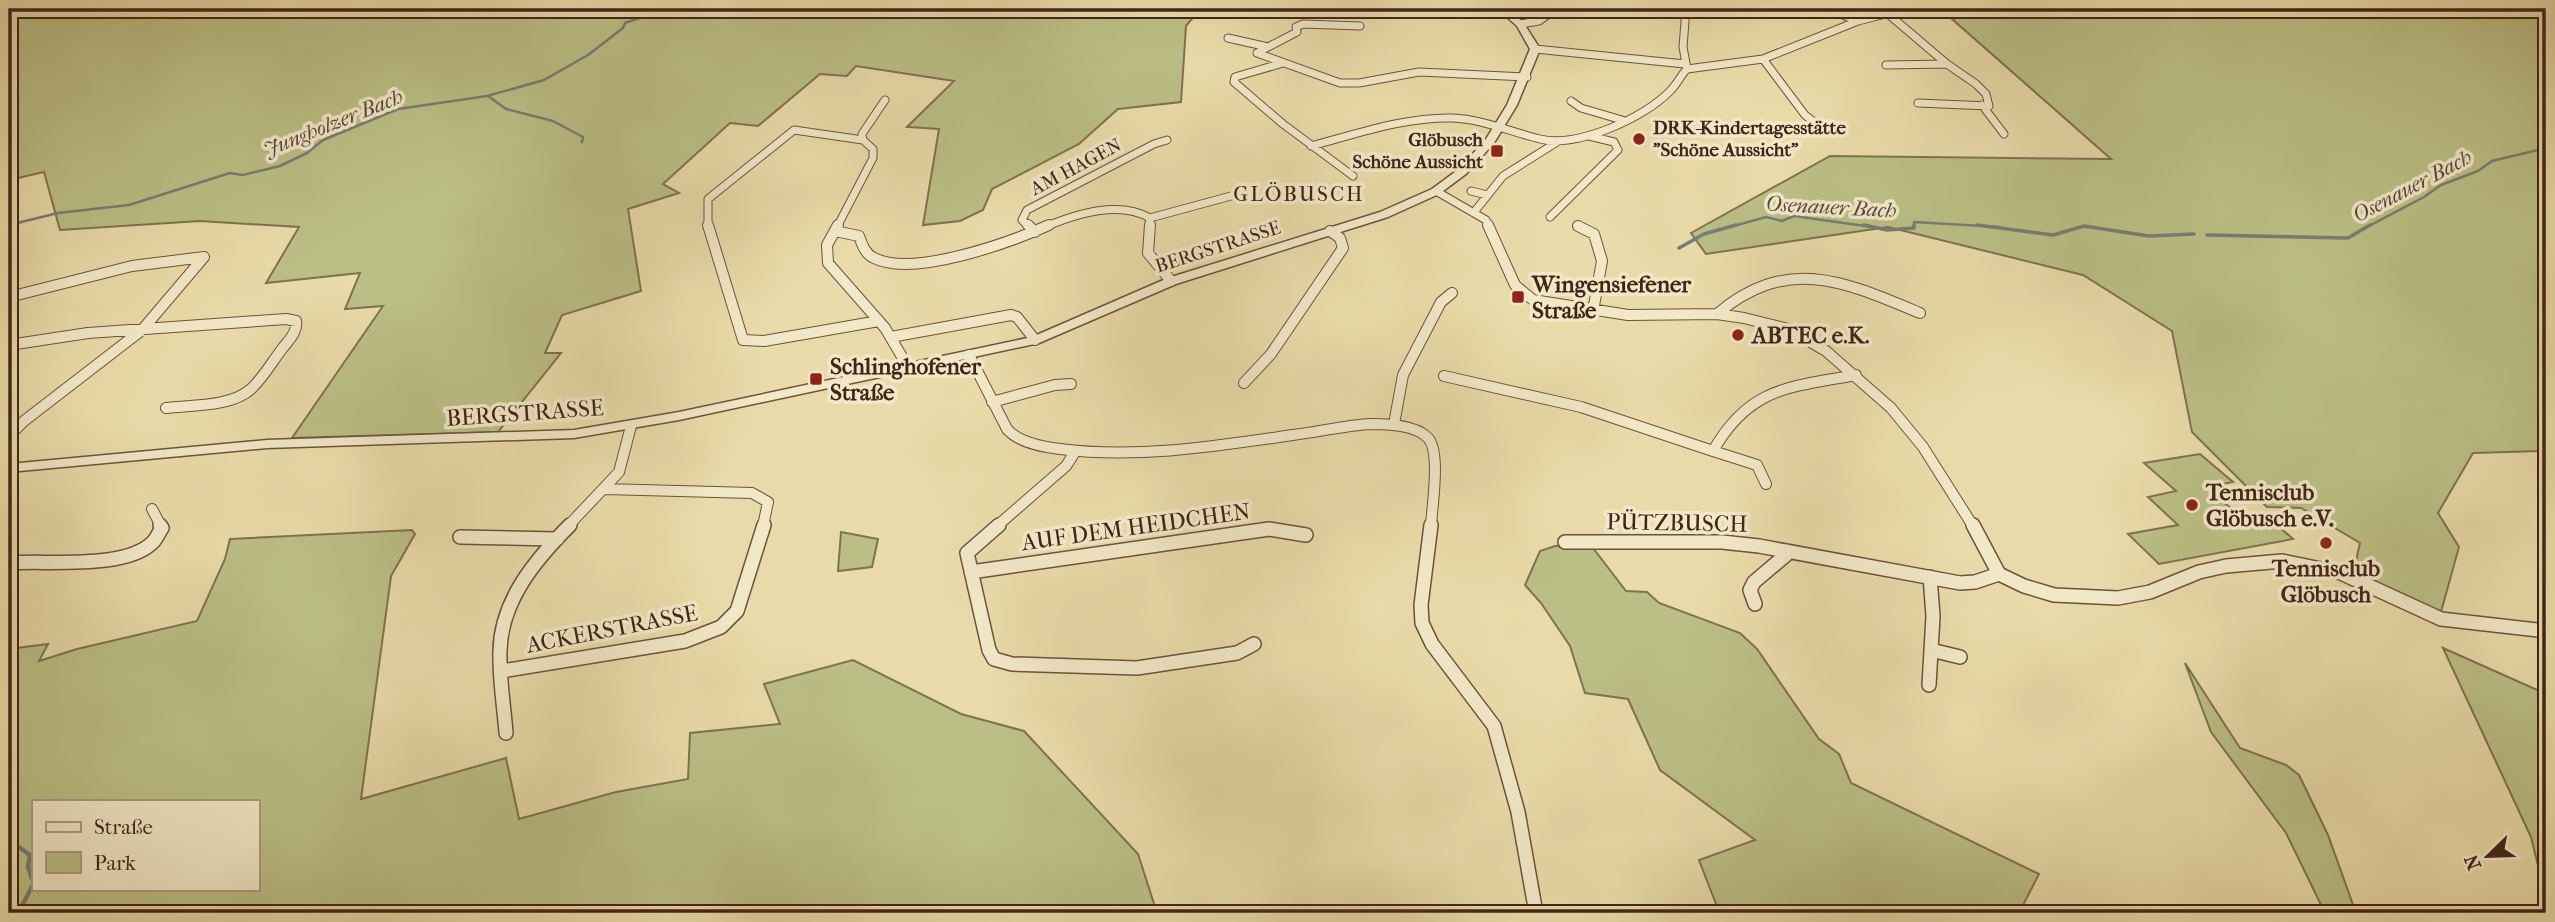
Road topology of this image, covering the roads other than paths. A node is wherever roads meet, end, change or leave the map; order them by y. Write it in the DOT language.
graph roads {
  1 [pos="1502,9"];
  2 [pos="1556,9"];
  3 [pos="1686,9"];
  4 [pos="1828,9"];
  5 [pos="1905,9"];
  6 [pos="1887,13"];
  7 [pos="1857,21"];
  8 [pos="1520,24"];
  9 [pos="1360,26"];
  10 [pos="1228,38"];
  11 [pos="1268,47"];
  12 [pos="1535,49"];
  13 [pos="1763,59"];
  14 [pos="1283,63"];
  15 [pos="1947,64"];
  16 [pos="1886,65"];
  17 [pos="1686,67"];
  18 [pos="1527,77"];
  19 [pos="886,100"];
  20 [pos="1571,101"];
  21 [pos="1918,103"];
  22 [pos="1982,105"];
  23 [pos="1622,120"];
  24 [pos="1498,127"];
  25 [pos="1822,128"];
  26 [pos="2004,134"];
  27 [pos="1590,136"];
  28 [pos="1167,140"];
  29 [pos="863,141"];
  30 [pos="1557,142"];
  31 [pos="1311,146"];
  32 [pos="1353,176"];
  33 [pos="1436,191"];
  34 [pos="1471,191"];
  35 [pos="1242,193"];
  36 [pos="1487,194"];
  37 [pos="1475,211"];
  38 [pos="1550,217"];
  39 [pos="1150,218"];
  40 [pos="1578,226"];
  41 [pos="835,231"];
  42 [pos="1330,231"];
  43 [pos="1035,232"];
  44 [pos="1171,281"];
  45 [pos="1452,293"];
  46 [pos="9,297"];
  47 [pos="1593,311"];
  48 [pos="1920,313"];
  49 [pos="1717,314"];
  50 [pos="879,321"];
  51 [pos="142,330"];
  52 [pos="891,337"];
  53 [pos="1035,340"];
  54 [pos="9,345"];
  55 [pos="969,355"];
  56 [pos="908,367"];
  57 [pos="1856,375"];
  58 [pos="1444,376"];
  59 [pos="1244,383"];
  60 [pos="1071,384"];
  61 [pos="992,402"];
  62 [pos="166,408"];
  63 [pos="24,421"];
  64 [pos="9,422"];
  65 [pos="1394,424"];
  66 [pos="631,426"];
  67 [pos="9,436"];
  68 [pos="1713,451"];
  69 [pos="1075,452"];
  70 [pos="9,468"];
  71 [pos="1766,484"];
  72 [pos="605,489"];
  73 [pos="152,509"];
  74 [pos="1306,535"];
  75 [pos="460,537"];
  76 [pos="557,539"];
  77 [pos="1565,542"];
  78 [pos="1787,551"];
  79 [pos="9,563"];
  80 [pos="971,572"];
  81 [pos="1999,574"];
  82 [pos="1930,577"];
  83 [pos="1755,604"];
  84 [pos="2546,631"];
  85 [pos="1254,644"];
  86 [pos="1931,650"];
  87 [pos="1960,657"];
  88 [pos="502,671"];
  89 [pos="1929,685"];
  90 [pos="506,733"];
  91 [pos="1536,913"];
  1 -- 8 [label="street"];
  2 -- 8 [label="street"];
  3 -- 17 [label="street"];
  4 -- 7 [label="street"];
  5 -- 6 [label="street"];
  6 -- 7 [label="street"];
  6 -- 15 [label="street"];
  7 -- 13 [label="street"];
  8 -- 12 [label="street"];
  9 -- 11 [label="street"];
  10 -- 11 [label="street"];
  11 -- 14 [label="street"];
  12 -- 17 [label="street"];
  12 -- 18 [label="street, BERGSTRASSE"];
  13 -- 17 [label="street"];
  13 -- 25 [label="street"];
  14 -- 18 [label="street"];
  14 -- 31 [label="street"];
  15 -- 16 [label="street"];
  15 -- 22 [label="street"];
  17 -- 23 [label="street"];
  18 -- 24 [label="street, BERGSTRASSE"];
  19 -- 29 [label="street"];
  20 -- 23 [label="street"];
  21 -- 22 [label="street"];
  22 -- 26 [label="street"];
  23 -- 27 [label="street"];
  24 -- 30 [label="street"];
  24 -- 31 [label="street"];
  24 -- 33 [label="street, BERGSTRASSE"];
  27 -- 30 [label="street"];
  27 -- 38 [label="street"];
  28 -- 43 [label="street, AM HAGEN"];
  29 -- 41 [label="street"];
  29 -- 50 [label="street"];
  30 -- 36 [label="street"];
  31 -- 32 [label="street"];
  33 -- 37 [label="street"];
  33 -- 42 [label="street, BERGSTRASSE"];
  34 -- 36 [label="street"];
  35 -- 39 [label="street"];
  36 -- 37 [label="street"];
  37 -- 47 [label="street"];
  39 -- 43 [label="street"];
  39 -- 44 [label="street"];
  40 -- 47 [label="street"];
  41 -- 43 [label="street"];
  41 -- 50 [label="street"];
  42 -- 44 [label="street, BERGSTRASSE"];
  42 -- 59 [label="street"];
  44 -- 53 [label="street, BERGSTRASSE"];
  45 -- 65 [label="street"];
  46 -- 51 [label="street"];
  47 -- 49 [label="street"];
  48 -- 49 [label="street"];
  49 -- 57 [label="street"];
  50 -- 52 [label="street"];
  51 -- 54 [label="street"];
  51 -- 62 [label="street"];
  51 -- 63 [label="street"];
  52 -- 53 [label="street"];
  52 -- 56 [label="street"];
  53 -- 55 [label="street, BERGSTRASSE"];
  55 -- 56 [label="street, BERGSTRASSE"];
  55 -- 61 [label="street"];
  56 -- 66 [label="street, BERGSTRASSE"];
  57 -- 68 [label="street"];
  57 -- 81 [label="street"];
  58 -- 68 [label="street"];
  60 -- 61 [label="street"];
  61 -- 69 [label="street"];
  63 -- 64 [label="street"];
  63 -- 67 [label="street"];
  65 -- 69 [label="street"];
  65 -- 91 [label="street"];
  66 -- 70 [label="street, BERGSTRASSE"];
  66 -- 72 [label="street"];
  68 -- 71 [label="street"];
  69 -- 80 [label="street, AUF DEM HEIDCHEN"];
  72 -- 76 [label="street"];
  72 -- 88 [label="street, ACKERSTRASSE"];
  73 -- 79 [label="street"];
  74 -- 80 [label="street, AUF DEM HEIDCHEN"];
  75 -- 76 [label="street"];
  76 -- 88 [label="street"];
  77 -- 78 [label="street, PÜTZBUSCH"];
  78 -- 82 [label="street, PÜTZBUSCH"];
  78 -- 83 [label="street"];
  80 -- 85 [label="street, AUF DEM HEIDCHEN"];
  81 -- 82 [label="street, PÜTZBUSCH"];
  81 -- 84 [label="street"];
  82 -- 86 [label="street"];
  86 -- 87 [label="street"];
  86 -- 89 [label="street"];
  88 -- 90 [label="street"];
}
